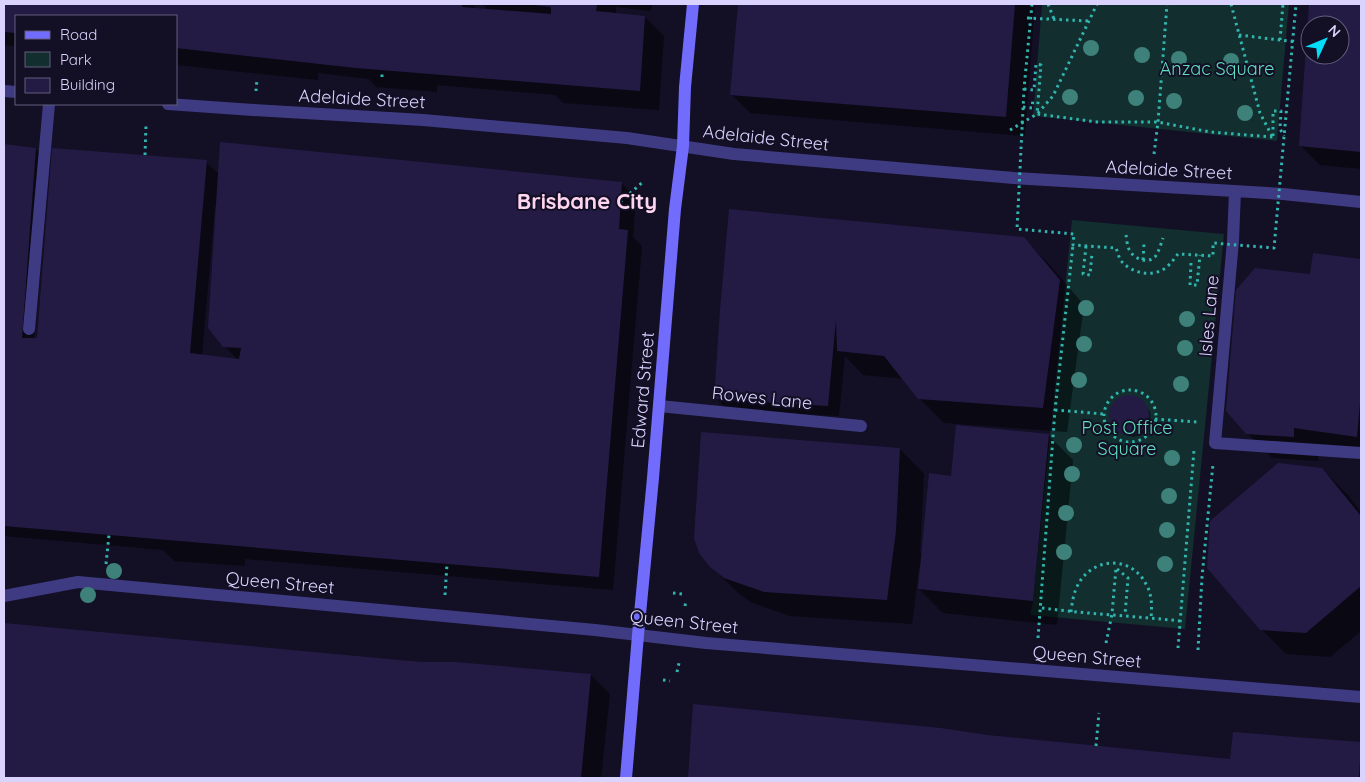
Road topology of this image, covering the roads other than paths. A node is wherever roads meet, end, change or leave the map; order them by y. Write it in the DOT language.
graph roads {
  1 [pos="693,4"];
  2 [pos="49,105"];
  3 [pos="178,105"];
  4 [pos="683,146"];
  5 [pos="1235,191"];
  6 [pos="1361,202"];
  7 [pos="29,329"];
  8 [pos="658,406"];
  9 [pos="861,426"];
  10 [pos="1361,453"];
  11 [pos="4,596"];
  12 [pos="638,635"];
  13 [pos="1361,697"];
  14 [pos="626,778"];
  1 -- 4 [label="main road, Edward Street"];
  2 -- 7 [label="street"];
  3 -- 4 [label="street, Adelaide Street"];
  4 -- 5 [label="street, Adelaide Street"];
  4 -- 8 [label="main road, Edward Street"];
  5 -- 6 [label="street, Adelaide Street"];
  5 -- 10 [label="street, Isles Lane"];
  8 -- 9 [label="street, Rowes Lane"];
  8 -- 12 [label="main road, Edward Street"];
  11 -- 12 [label="street, Queen Street"];
  12 -- 13 [label="street, Queen Street"];
  12 -- 14 [label="main road, Edward Street"];
}
